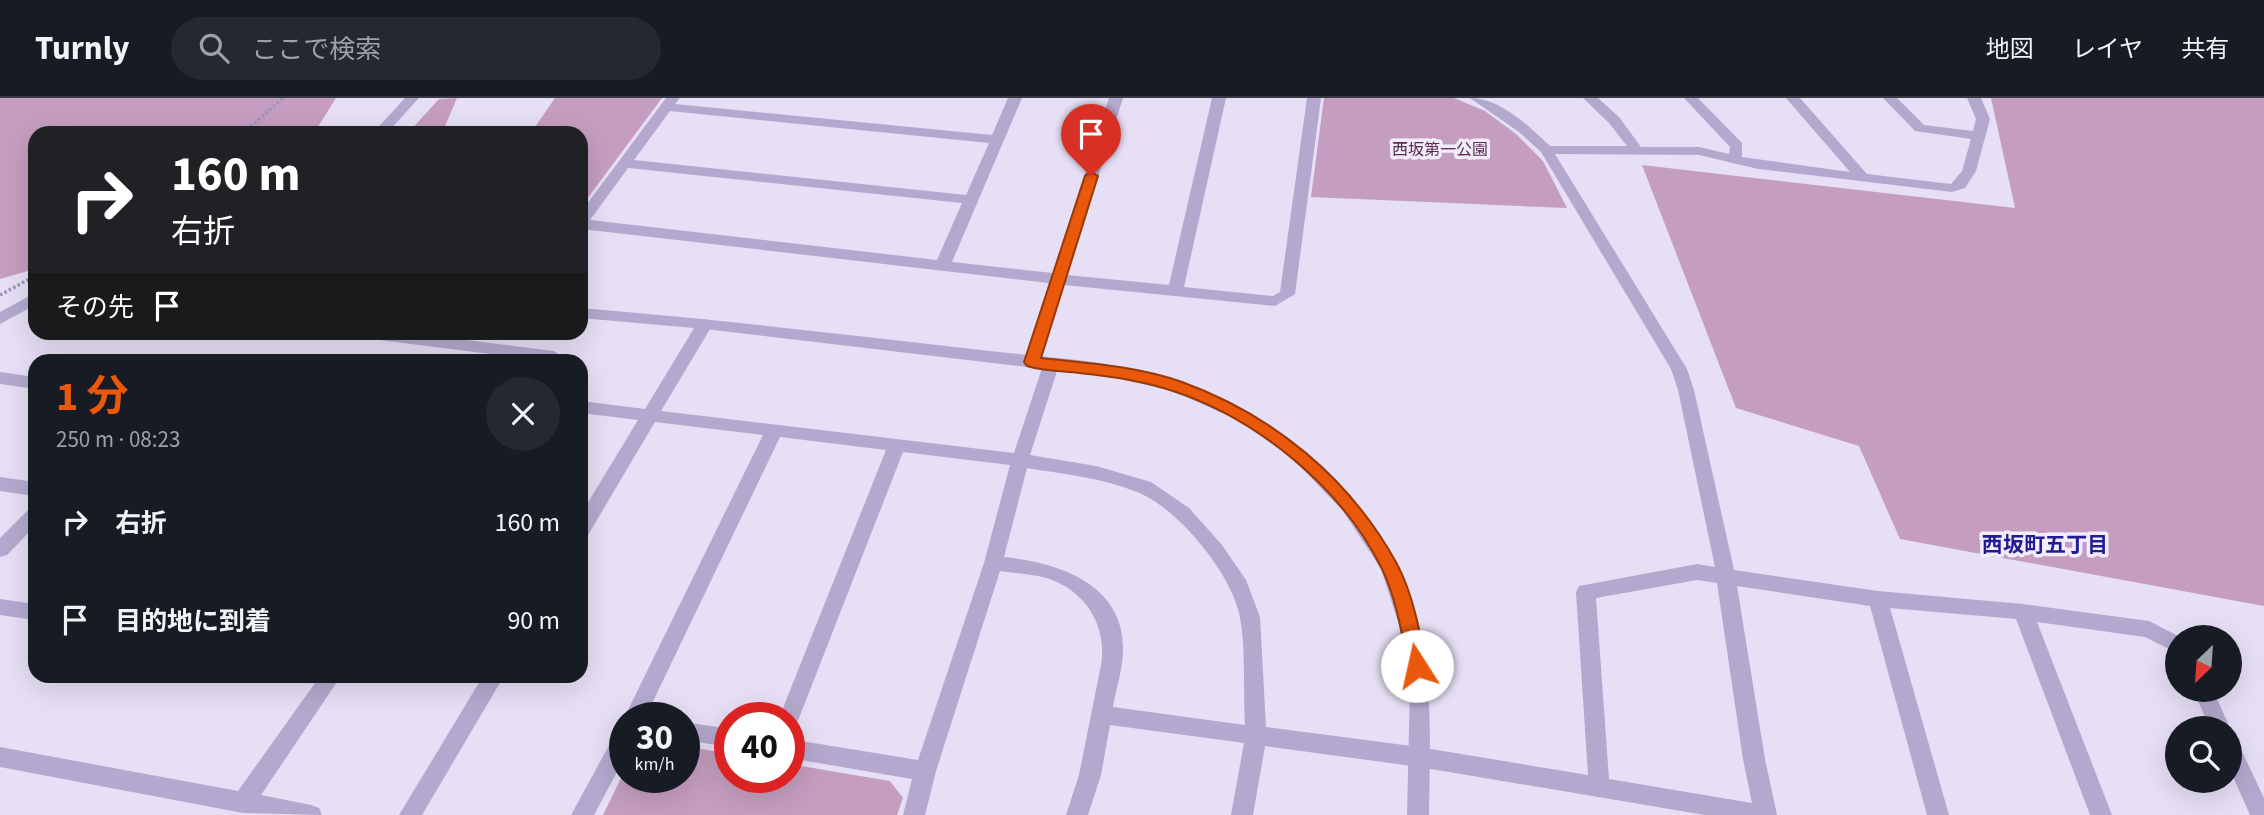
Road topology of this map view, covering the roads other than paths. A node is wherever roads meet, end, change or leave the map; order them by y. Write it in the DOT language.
graph roads {
  1 [pos="412,98"];
  2 [pos="1015,98"];
  3 [pos="1116,98"];
  4 [pos="1219,98"];
  5 [pos="1314,98"];
  6 [pos="1477,98"];
  7 [pos="1590,98"];
  8 [pos="1691,98"];
  9 [pos="1793,98"];
  10 [pos="1890,98"];
  11 [pos="1973,98"];
  12 [pos="670,102"];
  13 [pos="386,126"];
  14 [pos="1979,136"];
  15 [pos="998,140"];
  16 [pos="1546,150"];
  17 [pos="1637,150"];
  18 [pos="1735,159"];
  19 [pos="623,163"];
  20 [pos="1863,178"];
  21 [pos="971,200"];
  22 [pos="588,213"];
  23 [pos="588,224"];
  24 [pos="942,267"];
  25 [pos="1058,279"];
  26 [pos="1175,292"];
  27 [pos="28,302"];
  28 [pos="588,314"];
  29 [pos="0,320"];
  30 [pos="705,324"];
  31 [pos="419,340"];
  32 [pos="530,354"];
  33 [pos="1042,363"];
  34 [pos="0,378"];
  35 [pos="28,382"];
  36 [pos="588,408"];
  37 [pos="651,414"];
  38 [pos="775,429"];
  39 [pos="897,445"];
  40 [pos="1020,460"];
  41 [pos="0,484"];
  42 [pos="28,488"];
  43 [pos="588,518"];
  44 [pos="28,521"];
  45 [pos="0,550"];
  46 [pos="993,563"];
  47 [pos="1726,576"];
  48 [pos="1878,599"];
  49 [pos="0,607"];
  50 [pos="28,611"];
  51 [pos="2023,612"];
  52 [pos="2165,638"];
  53 [pos="326,683"];
  54 [pos="490,683"];
  55 [pos="642,702"];
  56 [pos="795,702"];
  57 [pos="1101,715"];
  58 [pos="1256,737"];
  59 [pos="805,751"];
  60 [pos="0,757"];
  61 [pos="1419,757"];
  62 [pos="609,765"];
  63 [pos="925,771"];
  64 [pos="2242,774"];
  65 [pos="1599,786"];
  66 [pos="243,803"];
  67 [pos="311,815"];
  68 [pos="410,815"];
  69 [pos="582,815"];
  70 [pos="914,815"];
  71 [pos="1077,815"];
  72 [pos="1242,815"];
  73 [pos="1418,815"];
  74 [pos="1766,815"];
  75 [pos="1938,815"];
  76 [pos="2101,815"];
  77 [pos="2261,815"];
  1 -- 13 [label="street"];
  2 -- 15 [label="street"];
  3 -- 25 [label="street"];
  4 -- 26 [label="street"];
  5 -- 26 [label="street"];
  6 -- 16 [label="street"];
  7 -- 17 [label="street"];
  8 -- 18 [label="street"];
  9 -- 20 [label="street"];
  10 -- 14 [label="street"];
  11 -- 14 [label="street"];
  12 -- 15 [label="street"];
  12 -- 19 [label="street"];
  14 -- 20 [label="street"];
  15 -- 21 [label="street"];
  16 -- 17 [label="street"];
  16 -- 47 [label="street"];
  17 -- 18 [label="street"];
  18 -- 20 [label="street"];
  19 -- 21 [label="street"];
  19 -- 22 [label="street"];
  21 -- 24 [label="street"];
  23 -- 24 [label="street"];
  24 -- 25 [label="street"];
  25 -- 26 [label="street"];
  25 -- 33 [label="street"];
  27 -- 29 [label="street"];
  28 -- 30 [label="street"];
  30 -- 33 [label="street"];
  30 -- 37 [label="street"];
  31 -- 32 [label="street"];
  33 -- 40 [label="street"];
  33 -- 61 [label="street"];
  34 -- 35 [label="street"];
  36 -- 37 [label="street"];
  37 -- 38 [label="street"];
  37 -- 43 [label="street"];
  38 -- 39 [label="street"];
  38 -- 55 [label="street"];
  39 -- 40 [label="street"];
  39 -- 56 [label="street"];
  40 -- 46 [label="street"];
  40 -- 58 [label="street"];
  41 -- 42 [label="street"];
  44 -- 45 [label="street"];
  46 -- 57 [label="street"];
  46 -- 63 [label="street"];
  47 -- 48 [label="street"];
  47 -- 65 [label="street"];
  47 -- 74 [label="street"];
  48 -- 51 [label="street"];
  48 -- 75 [label="street"];
  49 -- 50 [label="street"];
  51 -- 52 [label="street"];
  51 -- 76 [label="street"];
  53 -- 66 [label="street"];
  54 -- 68 [label="street"];
  57 -- 58 [label="street"];
  57 -- 71 [label="street"];
  58 -- 61 [label="street"];
  58 -- 72 [label="street"];
  59 -- 63 [label="street"];
  60 -- 66 [label="street"];
  61 -- 65 [label="street"];
  61 -- 73 [label="street"];
  62 -- 69 [label="street"];
  63 -- 70 [label="street"];
  64 -- 77 [label="street"];
  65 -- 74 [label="street"];
  66 -- 67 [label="street"];
}
